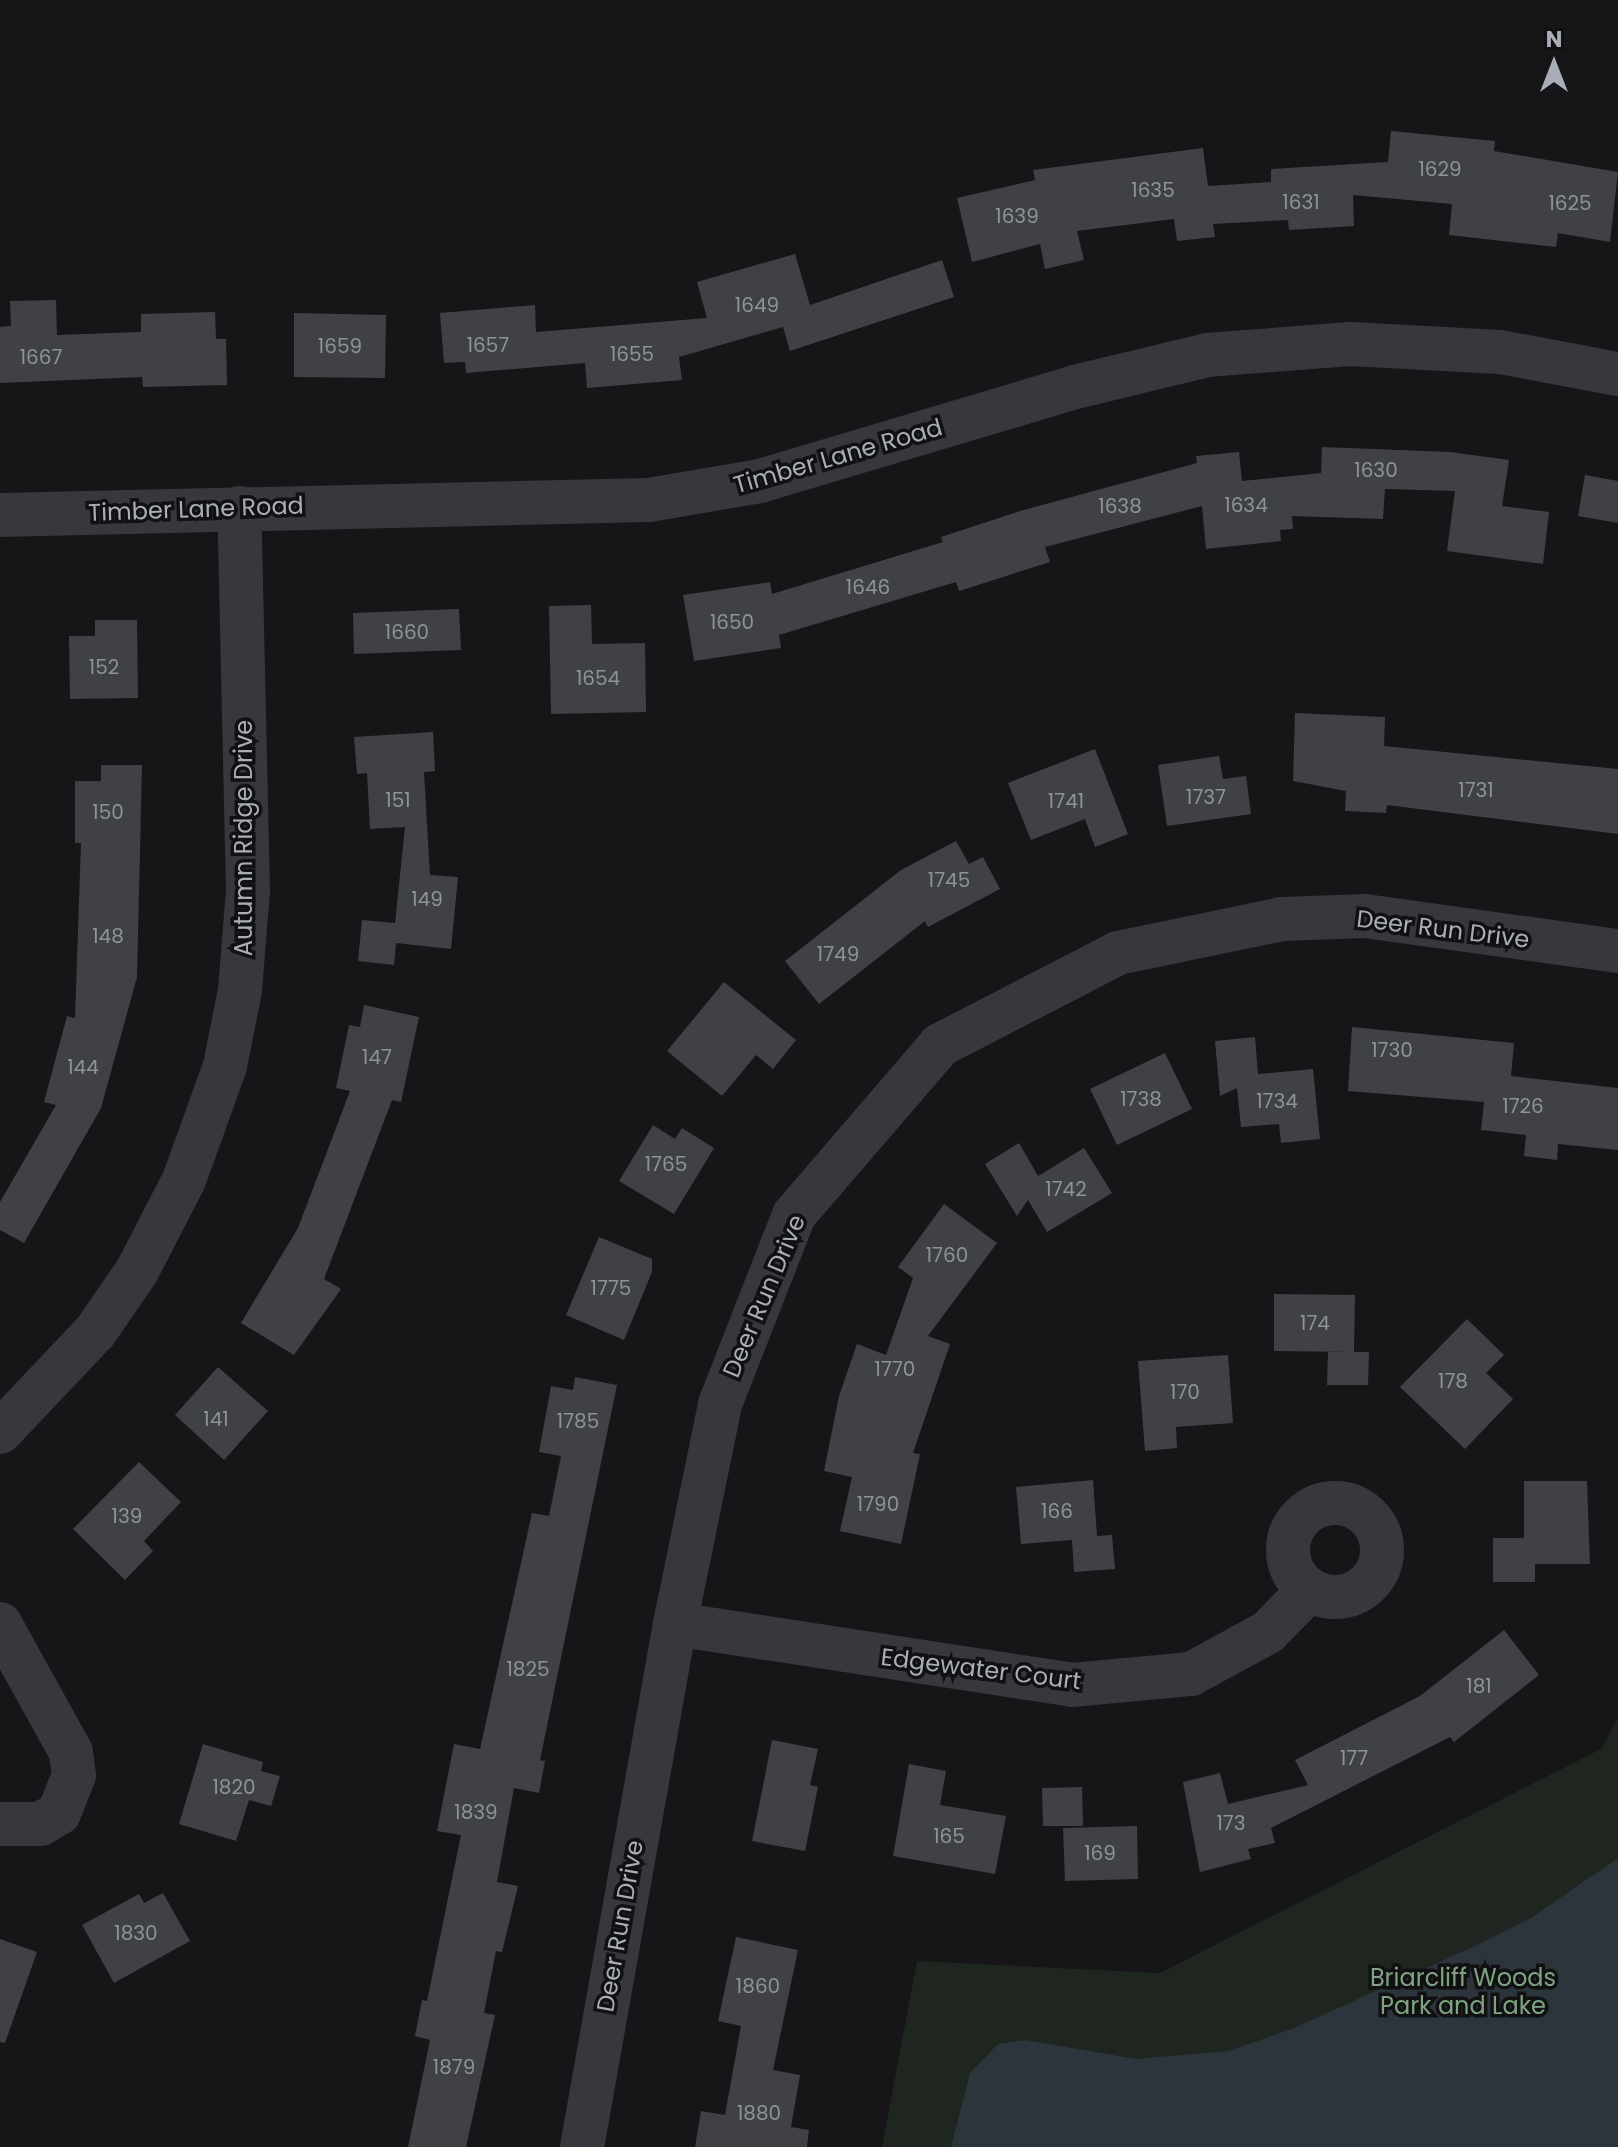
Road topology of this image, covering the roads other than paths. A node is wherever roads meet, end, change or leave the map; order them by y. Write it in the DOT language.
graph roads {
  1 [pos="1618,374"];
  2 [pos="239,508"];
  3 [pos="0,515"];
  4 [pos="1618,951"];
  5 [pos="0,1432"];
  6 [pos="1309,1590"];
  7 [pos="0,1624"];
  8 [pos="675,1624"];
  9 [pos="0,1824"];
  10 [pos="582,2147"];
  1 -- 2 [label="street, Timber Lane Road"];
  2 -- 3 [label="street, Timber Lane Road"];
  2 -- 5 [label="street, Autumn Ridge Drive"];
  4 -- 8 [label="street, Deer Run Drive"];
  6 -- 8 [label="street, Edgewater Court"];
  7 -- 9 [label="street"];
  8 -- 10 [label="street, Deer Run Drive"];
}
